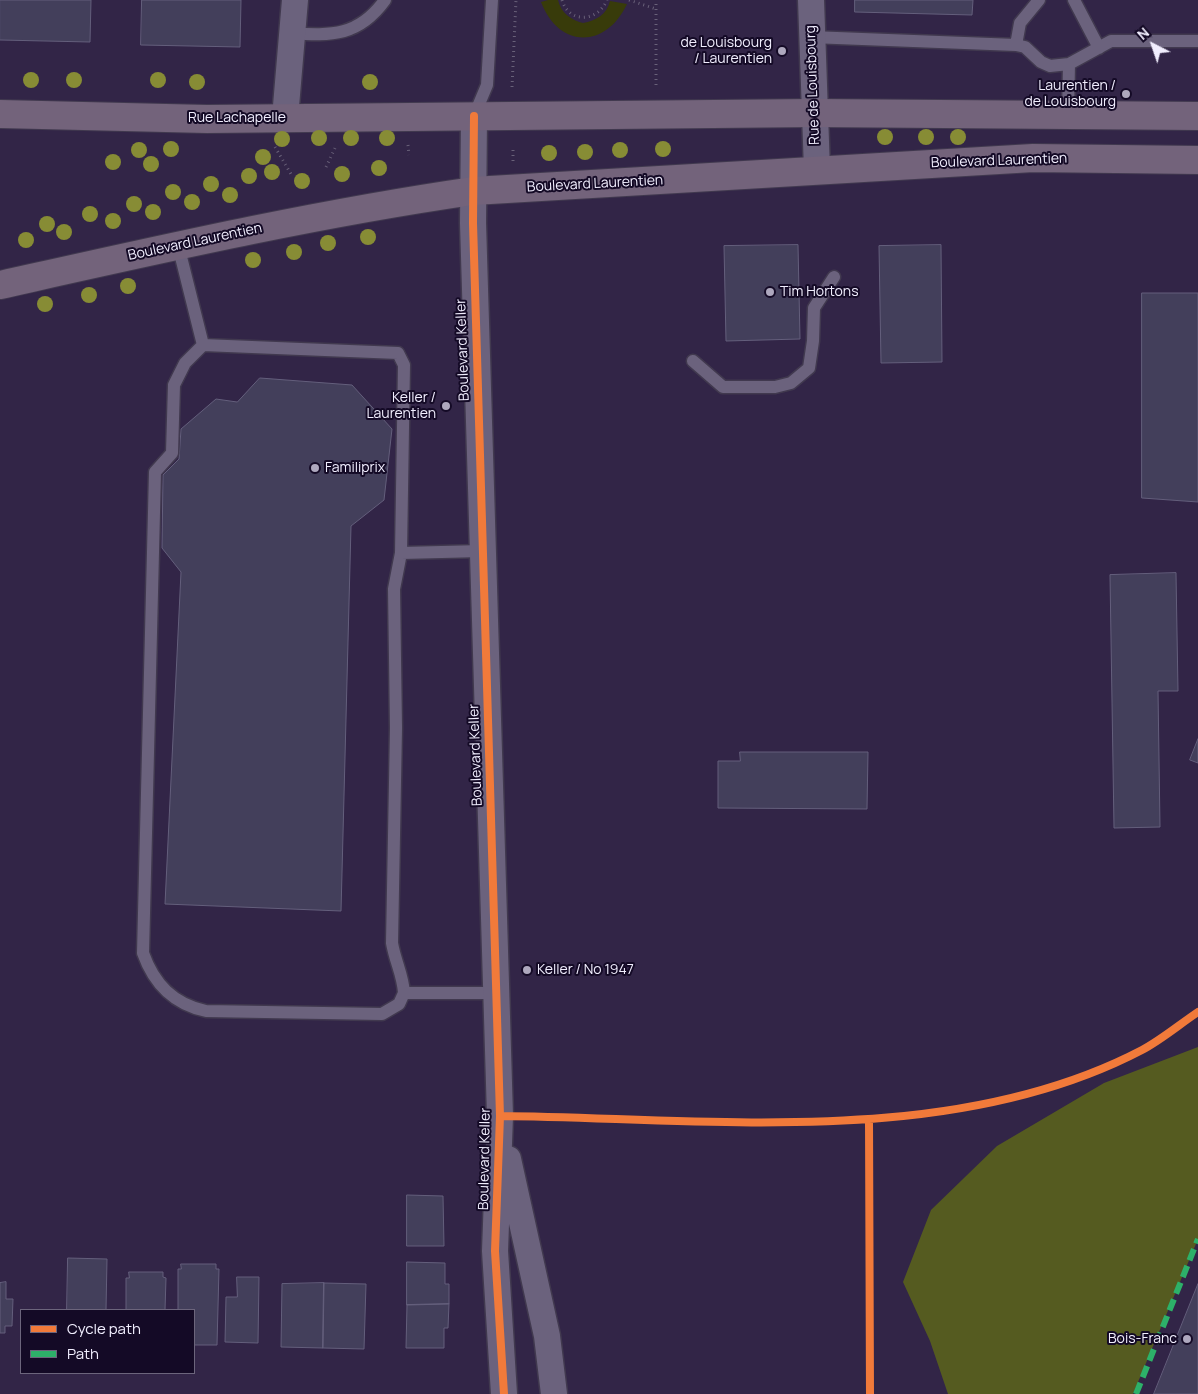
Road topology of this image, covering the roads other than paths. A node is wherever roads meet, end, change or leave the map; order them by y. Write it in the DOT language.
graph roads {
  1 [pos="295,0"];
  2 [pos="385,0"];
  3 [pos="492,0"];
  4 [pos="811,0"];
  5 [pos="1039,0"];
  6 [pos="1074,0"];
  7 [pos="291,33"];
  8 [pos="811,37"];
  9 [pos="1198,41"];
  10 [pos="1016,45"];
  11 [pos="1099,48"];
  12 [pos="1069,64"];
  13 [pos="814,113"];
  14 [pos="0,114"];
  15 [pos="1068,115"];
  16 [pos="474,116"];
  17 [pos="1198,116"];
  18 [pos="285,118"];
  19 [pos="1198,160"];
  20 [pos="817,170"];
  21 [pos="473,191"];
  22 [pos="178,245"];
  23 [pos="834,277"];
  24 [pos="0,284"];
  25 [pos="203,345"];
  26 [pos="693,361"];
  27 [pos="482,551"];
  28 [pos="402,553"];
  29 [pos="404,993"];
  30 [pos="495,993"];
  31 [pos="500,1116"];
  32 [pos="504,1394"];
  33 [pos="554,1394"];
  1 -- 7 [label="street"];
  2 -- 7 [label="lane"];
  3 -- 16 [label="lane"];
  4 -- 8 [label="street, Rue de Louisbourg"];
  5 -- 10 [label="lane"];
  6 -- 11 [label="lane"];
  7 -- 18 [label="street"];
  8 -- 10 [label="lane"];
  8 -- 13 [label="street, Rue de Louisbourg"];
  9 -- 11 [label="lane"];
  10 -- 12 [label="lane"];
  11 -- 12 [label="lane"];
  12 -- 15 [label="lane"];
  13 -- 15 [label="main road"];
  13 -- 16 [label="main road"];
  13 -- 20 [label="street, Rue de Louisbourg"];
  14 -- 18 [label="main road, Rue Lachapelle"];
  15 -- 17 [label="main road"];
  16 -- 18 [label="main road, Rue Lachapelle"];
  16 -- 21 [label="street, Boulevard Keller"];
  19 -- 20 [label="main road, Boulevard Laurentien"];
  20 -- 21 [label="main road, Boulevard Laurentien"];
  21 -- 22 [label="main road, Boulevard Laurentien"];
  21 -- 27 [label="street, Boulevard Keller"];
  22 -- 24 [label="main road, Boulevard Laurentien"];
  22 -- 25 [label="lane"];
  23 -- 26 [label="lane"];
  25 -- 28 [label="lane"];
  25 -- 29 [label="lane"];
  27 -- 28 [label="lane"];
  27 -- 30 [label="street, Boulevard Keller"];
  28 -- 29 [label="lane"];
  29 -- 30 [label="lane"];
  30 -- 31 [label="street, Boulevard Keller"];
  31 -- 32 [label="street, Boulevard Keller"];
  31 -- 33 [label="street, Boulevard Keller"];
}
